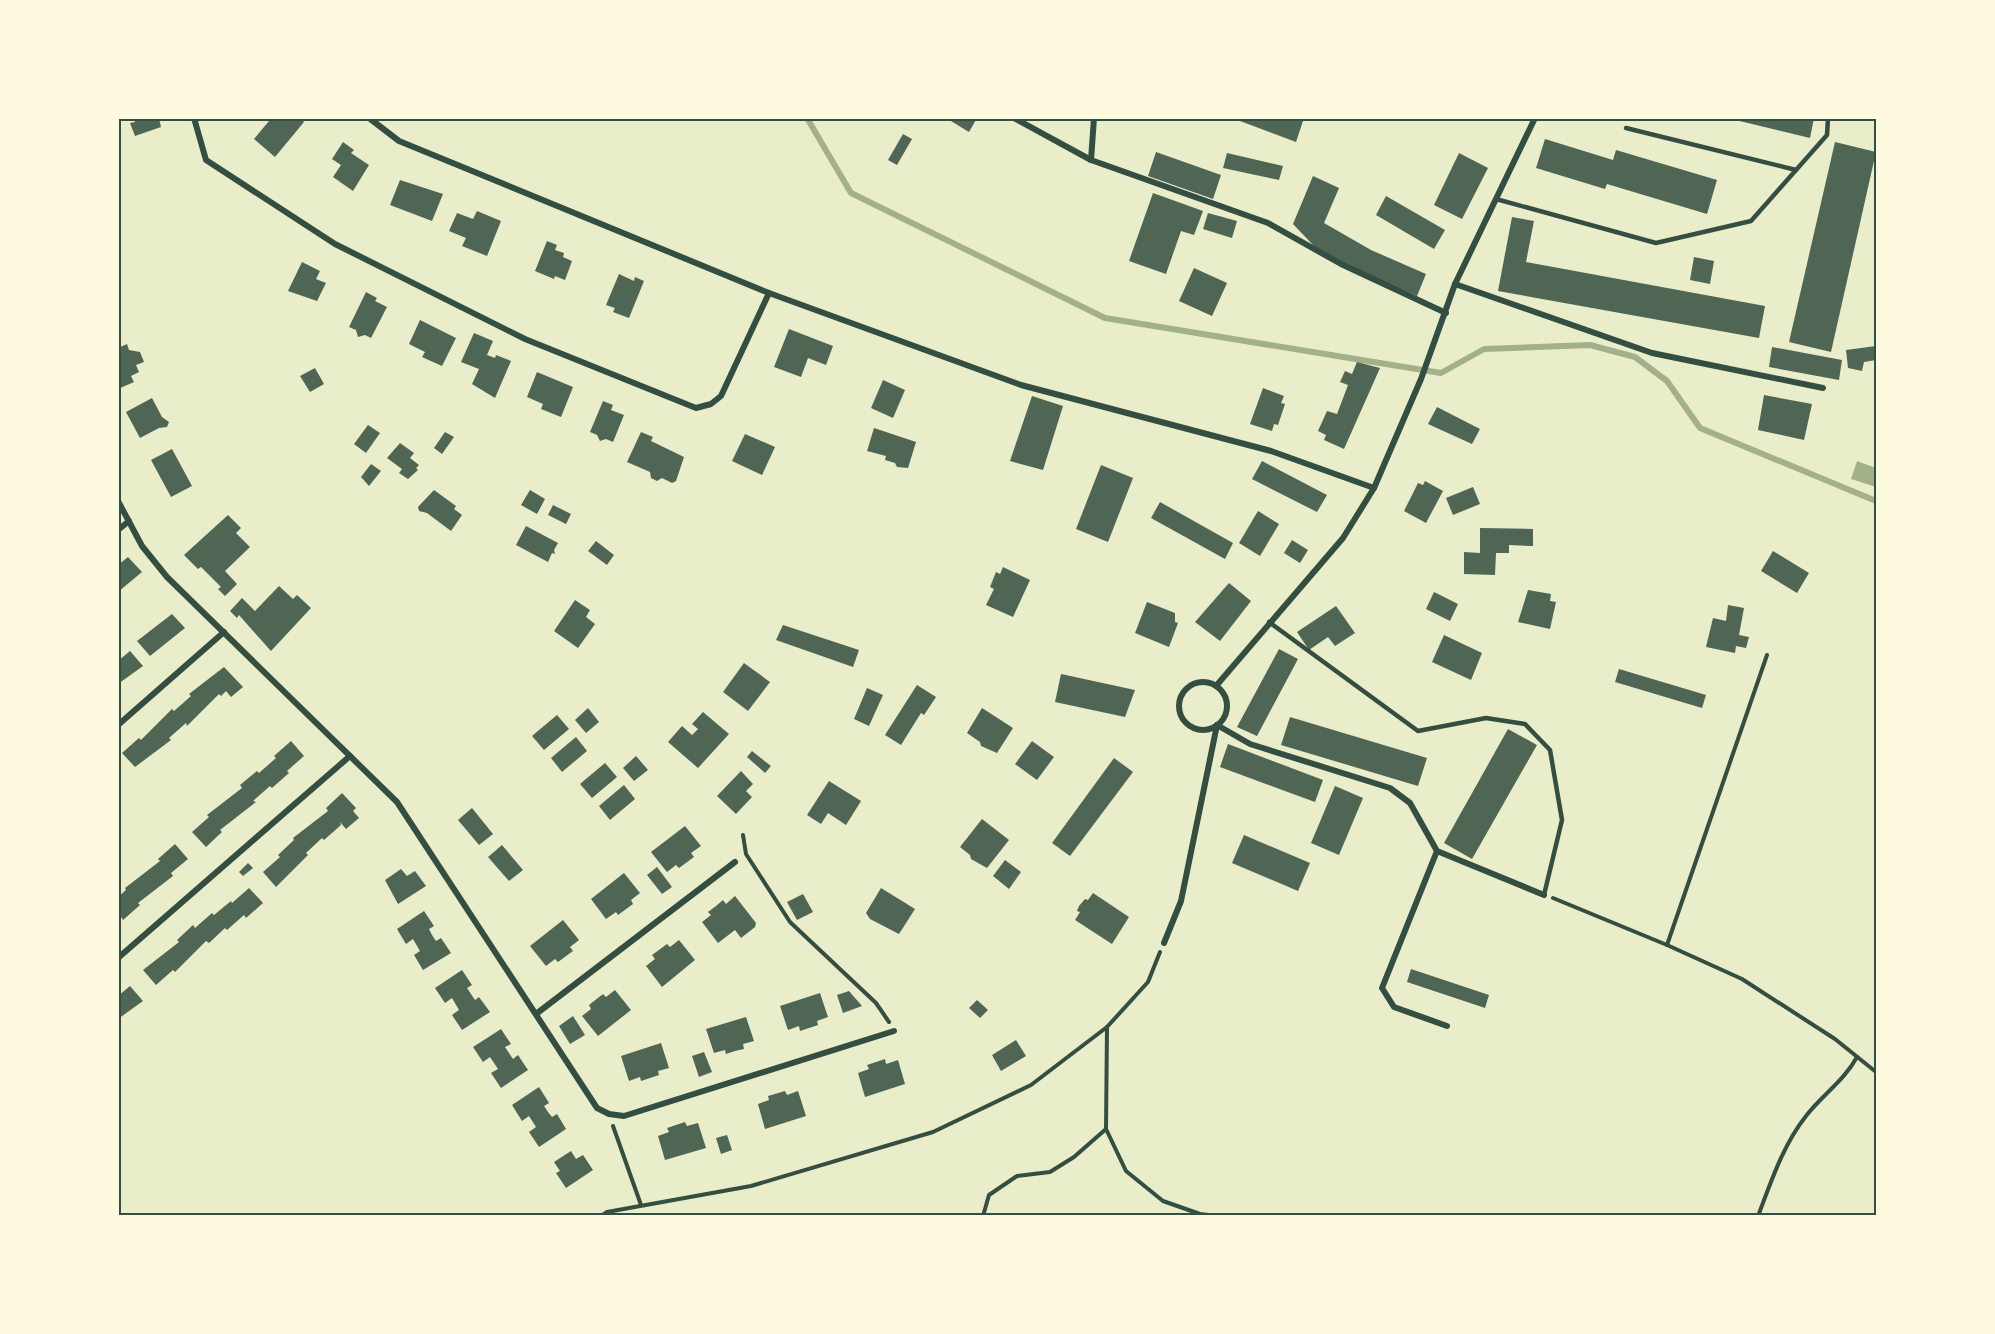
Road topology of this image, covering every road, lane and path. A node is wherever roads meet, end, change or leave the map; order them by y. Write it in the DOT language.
graph roads {
  1 [pos="194,118"];
  2 [pos="369,118"];
  3 [pos="1014,118"];
  4 [pos="1094,118"];
  5 [pos="1535,118"];
  6 [pos="1828,118"];
  7 [pos="1626,128"];
  8 [pos="1090,160"];
  9 [pos="1796,170"];
  10 [pos="1496,199"];
  11 [pos="1455,284"];
  12 [pos="769,292"];
  13 [pos="1446,313"];
  14 [pos="1823,388"];
  15 [pos="1374,488"];
  16 [pos="118,501"];
  17 [pos="129,521"];
  18 [pos="118,530"];
  19 [pos="1269,622"];
  20 [pos="224,632"];
  21 [pos="1767,655"];
  22 [pos="1216,686"];
  23 [pos="118,725"];
  24 [pos="1217,725"];
  25 [pos="350,756"];
  26 [pos="743,835"];
  27 [pos="1437,851"];
  28 [pos="735,862"];
  29 [pos="1544,895"];
  30 [pos="1164,943"];
  31 [pos="1667,945"];
  32 [pos="118,958"];
  33 [pos="536,1014"];
  34 [pos="1448,1026"];
  35 [pos="1107,1027"];
  36 [pos="894,1031"];
  37 [pos="1857,1057"];
  38 [pos="1876,1072"];
  39 [pos="609,1114"];
  40 [pos="1106,1129"];
  41 [pos="641,1205"];
  42 [pos="601,1215"];
  43 [pos="983,1215"];
  44 [pos="1218,1215"];
  45 [pos="1758,1215"];
  1 -- 12 [label="street"];
  2 -- 12 [label="street"];
  3 -- 8 [label="street"];
  4 -- 8 [label="street"];
  5 -- 10 [label="street"];
  6 -- 9 [label="lane"];
  7 -- 9 [label="lane"];
  8 -- 13 [label="street"];
  9 -- 10 [label="lane"];
  10 -- 11 [label="street"];
  11 -- 13 [label="street"];
  11 -- 14 [label="street"];
  12 -- 15 [label="street"];
  13 -- 15 [label="street"];
  15 -- 19 [label="street"];
  16 -- 17 [label="street"];
  17 -- 18 [label="street"];
  17 -- 20 [label="street"];
  19 -- 22 [label="street"];
  19 -- 29 [label="lane"];
  20 -- 23 [label="street"];
  20 -- 25 [label="street"];
  21 -- 31 [label="path"];
  22 -- 24 [label="street"];
  22 -- 24 [label="street"];
  24 -- 27 [label="street"];
  24 -- 30 [label="street"];
  25 -- 32 [label="street"];
  25 -- 33 [label="street"];
  26 -- 36 [label="path"];
  27 -- 29 [label="street"];
  27 -- 34 [label="street"];
  28 -- 33 [label="street"];
  29 -- 31 [label="path"];
  30 -- 35 [label="path"];
  31 -- 37 [label="path"];
  33 -- 39 [label="street"];
  35 -- 40 [label="path"];
  35 -- 41 [label="path"];
  36 -- 39 [label="street"];
  37 -- 38 [label="path"];
  37 -- 45 [label="path"];
  39 -- 41 [label="path"];
  40 -- 43 [label="path"];
  40 -- 44 [label="path"];
  41 -- 42 [label="path"];
}
